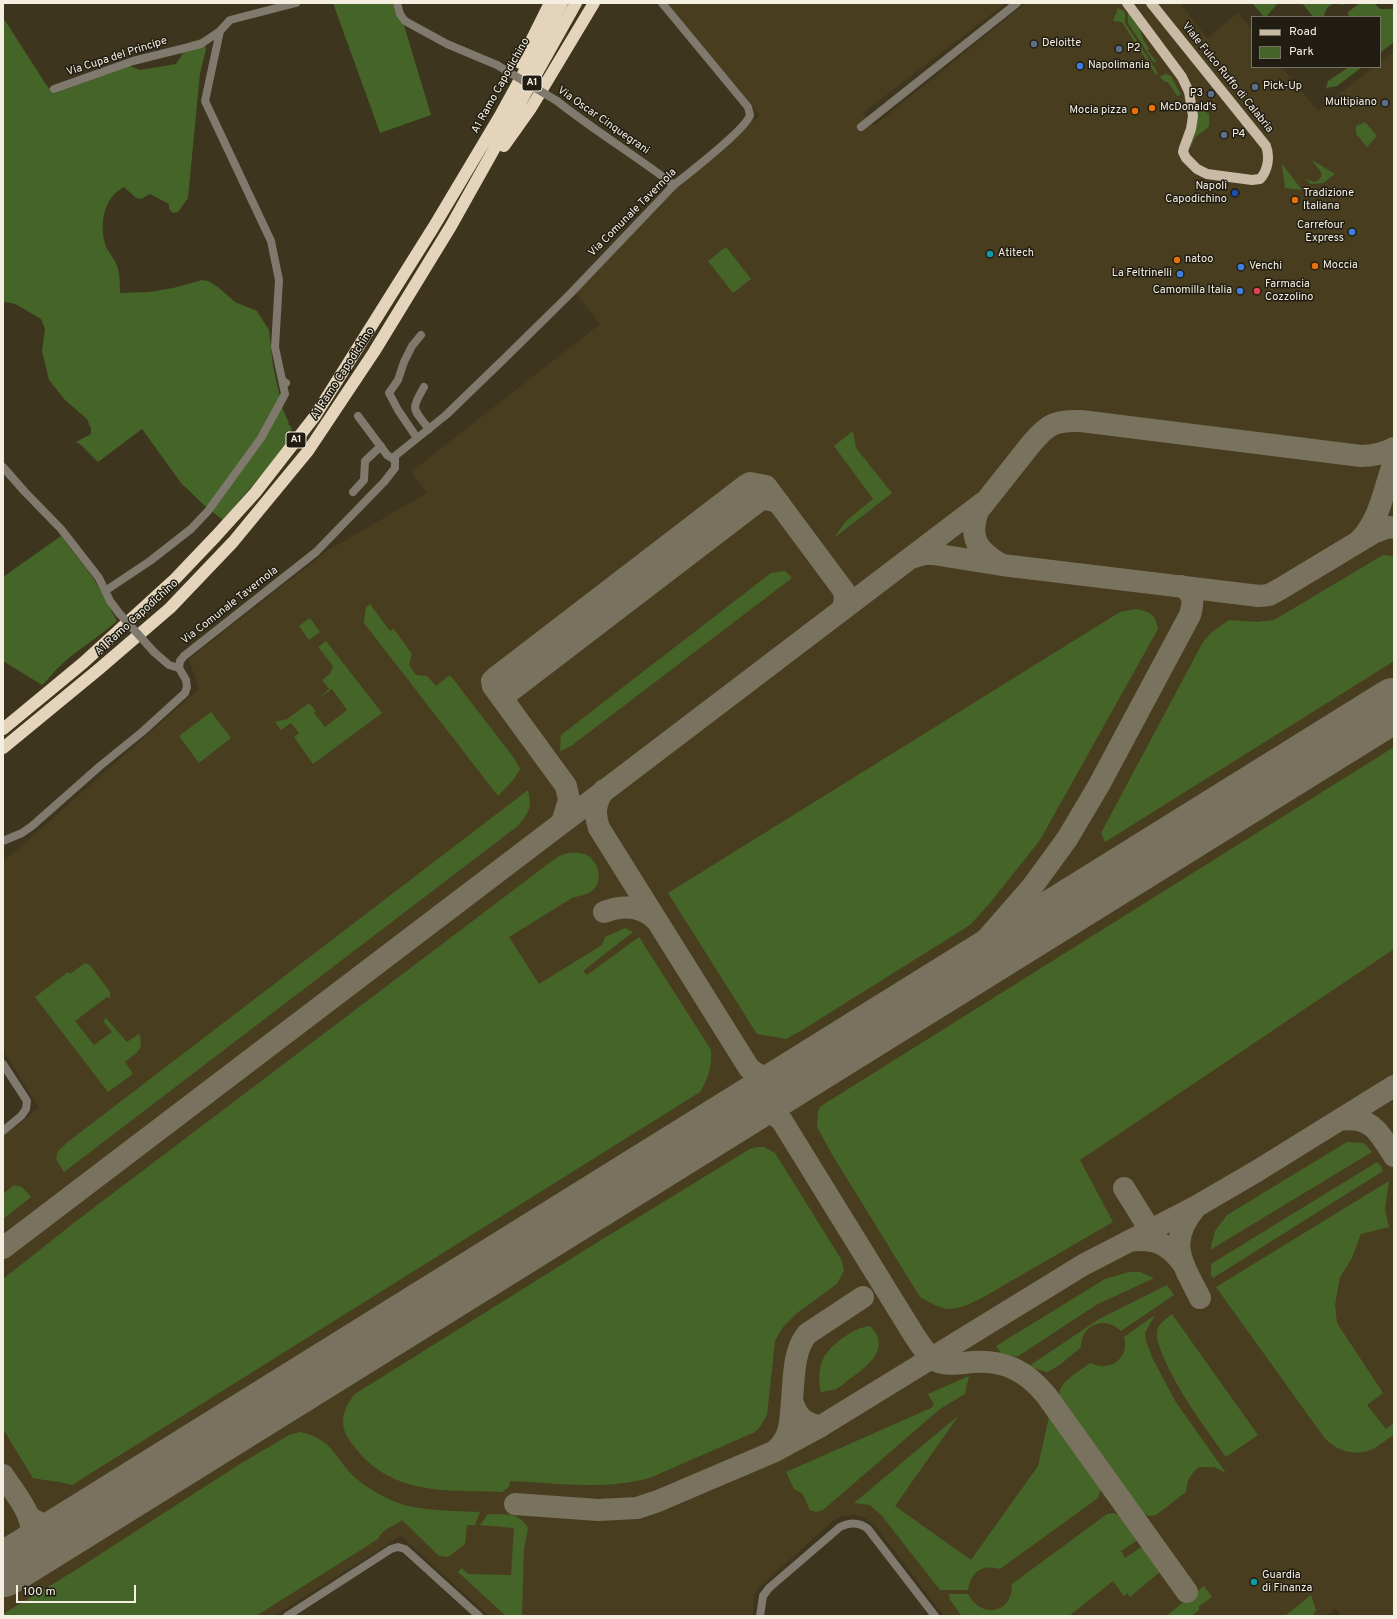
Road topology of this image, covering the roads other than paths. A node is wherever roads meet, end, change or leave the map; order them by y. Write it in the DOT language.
graph roads {
  1 [pos="296,3"];
  2 [pos="397,3"];
  3 [pos="550,3"];
  4 [pos="562,3"];
  5 [pos="576,3"];
  6 [pos="594,3"];
  7 [pos="662,3"];
  8 [pos="1018,3"];
  9 [pos="1127,3"];
  10 [pos="1151,3"];
  11 [pos="220,31"];
  12 [pos="54,89"];
  13 [pos="501,114"];
  14 [pos="861,127"];
  15 [pos="488,162"];
  16 [pos="674,185"];
  17 [pos="421,335"];
  18 [pos="424,387"];
  19 [pos="358,416"];
  20 [pos="429,429"];
  21 [pos="417,438"];
  22 [pos="381,446"];
  23 [pos="395,460"];
  24 [pos="3,468"];
  25 [pos="353,492"];
  26 [pos="105,591"];
  27 [pos="179,668"];
  28 [pos="3,729"];
  29 [pos="3,749"];
  30 [pos="3,841"];
  31 [pos="3,1064"];
  32 [pos="3,1131"];
  33 [pos="761,1614"];
  34 [pos="286,1616"];
  35 [pos="479,1616"];
  36 [pos="934,1616"];
  1 -- 11 [label="street, Via Cupa del Principe"];
  2 -- 16 [label="street, Via Oscar Cinquegrani, bridge"];
  3 -- 13 [label="highway"];
  4 -- 13 [label="highway, A1 Ramo Capodichino / A1"];
  5 -- 15 [label="highway, A1 Ramo Capodichino / A1"];
  6 -- 15 [label="highway"];
  7 -- 16 [label="street, Via Comunale Tavernola"];
  8 -- 14 [label="street"];
  9 -- 10 [label="main road, Viale Fulco Ruffo di Calabria"];
  11 -- 12 [label="street, Via Cupa del Principe"];
  11 -- 26 [label="street"];
  13 -- 28 [label="highway, A1 Ramo Capodichino / A1"];
  15 -- 29 [label="highway, A1 Ramo Capodichino / A1"];
  16 -- 20 [label="street, Via Comunale Tavernola"];
  17 -- 21 [label="street"];
  18 -- 20 [label="street"];
  19 -- 22 [label="street"];
  20 -- 21 [label="street, Via Comunale Tavernola"];
  21 -- 23 [label="street, Via Comunale Tavernola"];
  22 -- 23 [label="street"];
  22 -- 25 [label="street"];
  23 -- 27 [label="street, Via Comunale Tavernola"];
  24 -- 26 [label="street"];
  26 -- 27 [label="street, bridge"];
  27 -- 30 [label="street"];
  31 -- 32 [label="street"];
  33 -- 36 [label="street"];
  34 -- 35 [label="street"];
}
